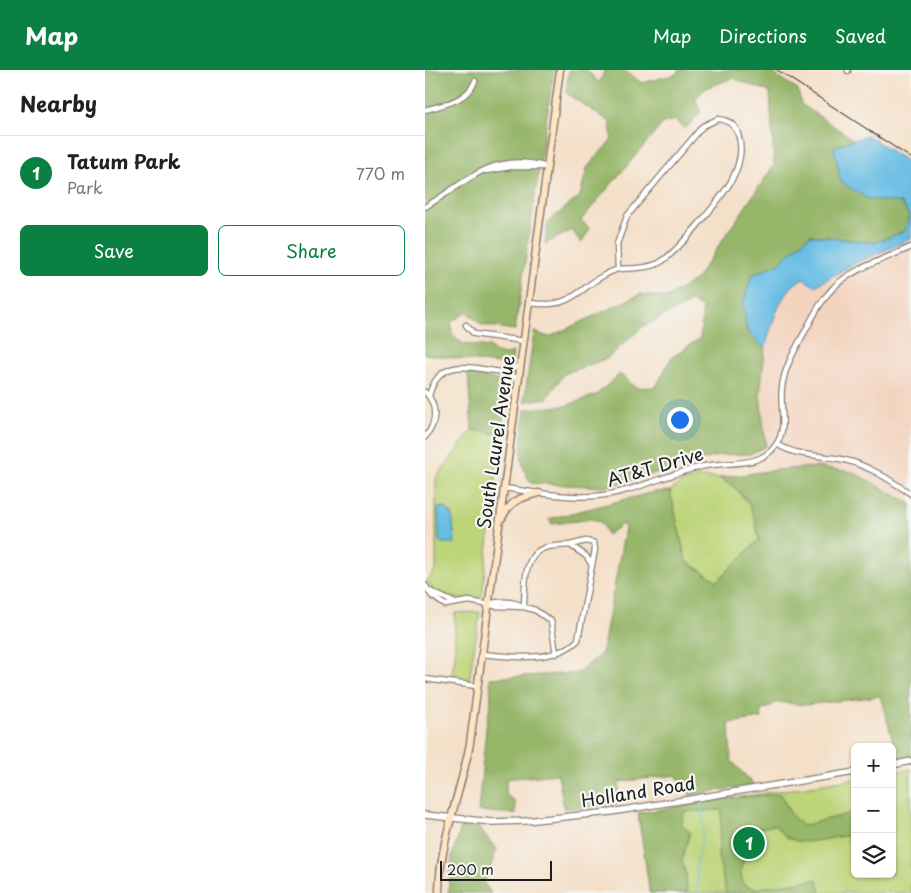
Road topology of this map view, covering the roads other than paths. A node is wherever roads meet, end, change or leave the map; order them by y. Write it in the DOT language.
graph roads {
  1 [pos="560,70"];
  2 [pos="475,81"];
  3 [pos="425,110"];
  4 [pos="547,167"];
  5 [pos="425,207"];
  6 [pos="911,247"];
  7 [pos="617,269"];
  8 [pos="529,303"];
  9 [pos="466,326"];
  10 [pos="523,341"];
  11 [pos="520,366"];
  12 [pos="502,372"];
  13 [pos="518,378"];
  14 [pos="431,386"];
  15 [pos="426,392"];
  16 [pos="425,437"];
  17 [pos="777,444"];
  18 [pos="504,488"];
  19 [pos="539,493"];
  20 [pos="911,494"];
  21 [pos="499,526"];
  22 [pos="570,545"];
  23 [pos="592,566"];
  24 [pos="425,585"];
  25 [pos="488,604"];
  26 [pos="524,607"];
  27 [pos="481,654"];
  28 [pos="556,654"];
  29 [pos="425,679"];
  30 [pos="477,686"];
  31 [pos="911,761"];
  32 [pos="896,764"];
  33 [pos="851,773"];
  34 [pos="425,815"];
  35 [pos="453,817"];
  36 [pos="439,893"];
  1 -- 4 [label="main road, South Laurel Avenue"];
  2 -- 3 [label="street"];
  4 -- 5 [label="street"];
  4 -- 8 [label="main road, South Laurel Avenue"];
  6 -- 17 [label="street"];
  7 -- 7 [label="street"];
  7 -- 8 [label="street"];
  8 -- 10 [label="main road, South Laurel Avenue"];
  9 -- 10 [label="street"];
  10 -- 11 [label="main road, South Laurel Avenue"];
  11 -- 12 [label="street"];
  11 -- 13 [label="main road, South Laurel Avenue"];
  12 -- 13 [label="street"];
  12 -- 14 [label="street"];
  13 -- 18 [label="main road, South Laurel Avenue"];
  14 -- 15 [label="street"];
  14 -- 15 [label="street"];
  15 -- 16 [label="street"];
  17 -- 19 [label="street, AT&T Drive"];
  17 -- 20 [label="street"];
  18 -- 19 [label="street, AT&T Drive"];
  18 -- 21 [label="main road, South Laurel Avenue"];
  19 -- 21 [label="main road"];
  21 -- 25 [label="main road, South Laurel Avenue"];
  22 -- 23 [label="street"];
  22 -- 23 [label="street"];
  22 -- 26 [label="street"];
  23 -- 28 [label="street"];
  24 -- 25 [label="street"];
  25 -- 26 [label="street"];
  25 -- 27 [label="main road, South Laurel Avenue"];
  26 -- 28 [label="street"];
  27 -- 28 [label="street"];
  27 -- 30 [label="main road, South Laurel Avenue"];
  29 -- 30 [label="street"];
  30 -- 35 [label="main road, South Laurel Avenue"];
  31 -- 32 [label="street"];
  33 -- 35 [label="street, Holland Road"];
  34 -- 35 [label="street, Holland Road"];
  35 -- 36 [label="main road, South Laurel Avenue"];
}
